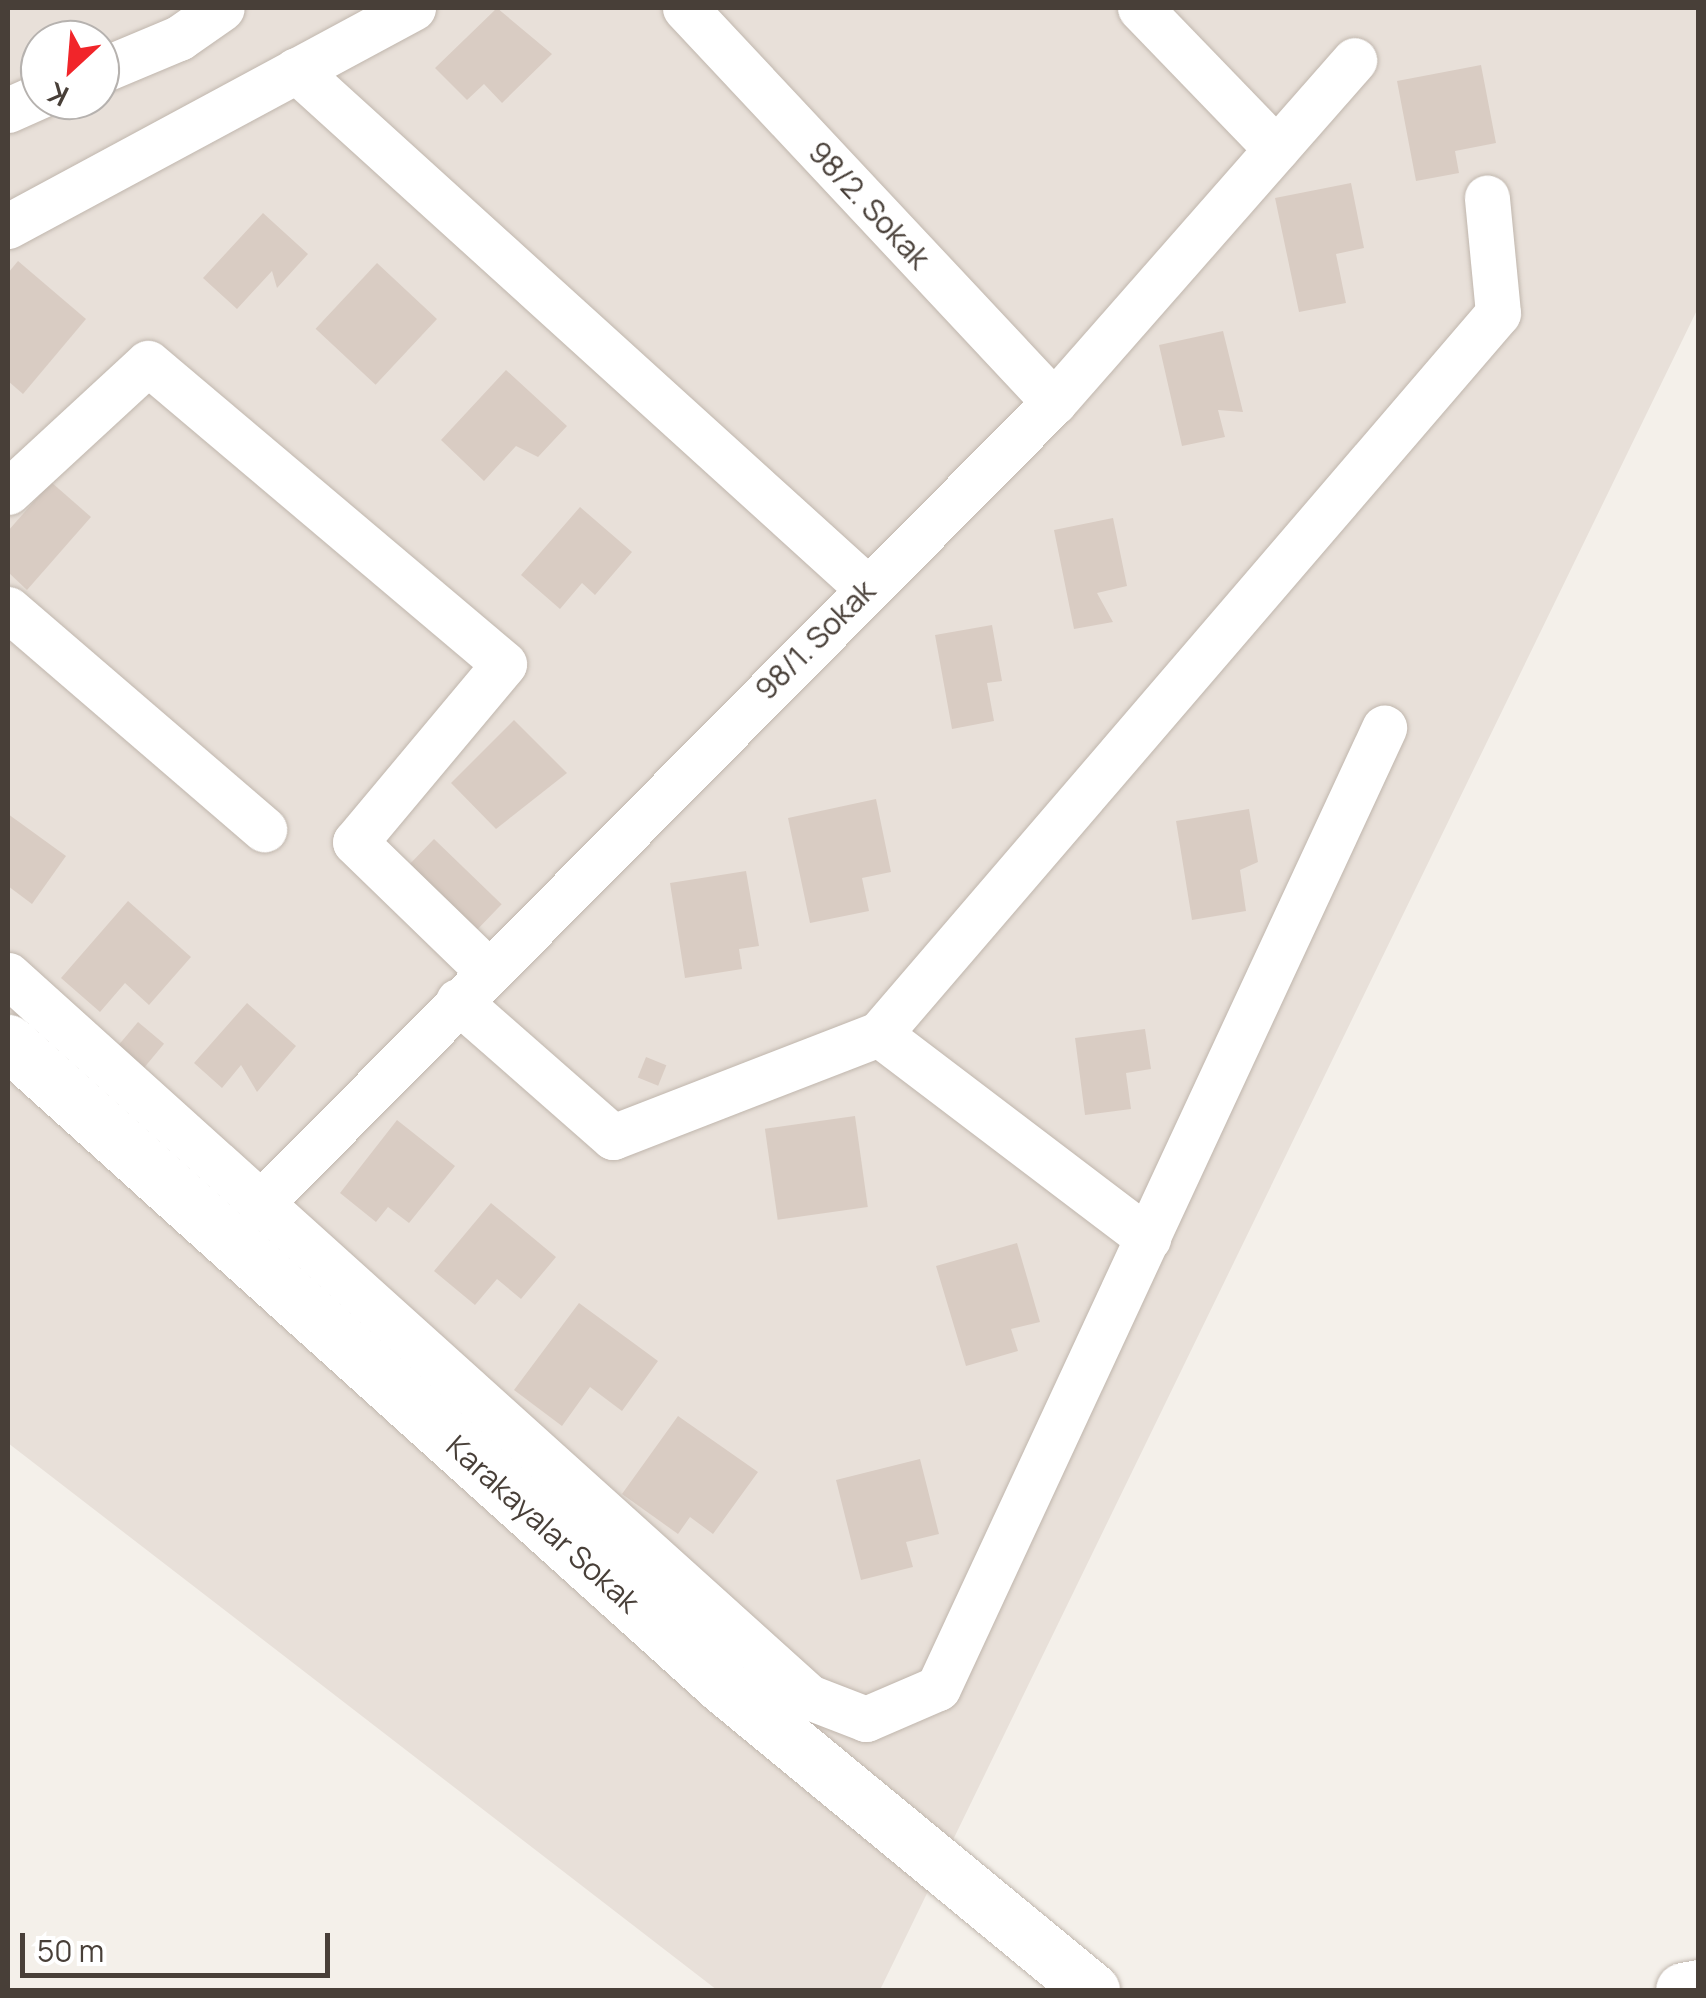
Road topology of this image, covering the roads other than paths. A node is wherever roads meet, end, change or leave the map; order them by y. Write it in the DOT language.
graph roads {
  1 [pos="222,8"];
  2 [pos="413,8"];
  3 [pos="685,8"];
  4 [pos="1140,8"];
  5 [pos="1354,60"];
  6 [pos="120,61"];
  7 [pos="296,70"];
  8 [pos="1276,149"];
  9 [pos="1486,198"];
  10 [pos="8,226"];
  11 [pos="1054,402"];
  12 [pos="12,477"];
  13 [pos="867,588"];
  14 [pos="8,609"];
  15 [pos="1384,728"];
  16 [pos="264,830"];
  17 [pos="8,974"];
  18 [pos="473,986"];
  19 [pos="878,1034"];
  20 [pos="8,1042"];
  21 [pos="260,1204"];
  22 [pos="1148,1238"];
  23 [pos="1698,1987"];
  24 [pos="1092,1990"];
  25 [pos="1682,1990"];
  1 -- 6 [label="street"];
  2 -- 7 [label="street"];
  3 -- 11 [label="street, 98/2. Sokak"];
  4 -- 8 [label="street"];
  5 -- 8 [label="street, 98/1. Sokak"];
  7 -- 10 [label="street"];
  7 -- 13 [label="street"];
  8 -- 11 [label="street, 98/1. Sokak"];
  9 -- 19 [label="street"];
  11 -- 13 [label="street, 98/1. Sokak"];
  12 -- 18 [label="street"];
  13 -- 18 [label="street, 98/1. Sokak"];
  14 -- 16 [label="street"];
  15 -- 22 [label="street"];
  17 -- 21 [label="street"];
  18 -- 19 [label="street"];
  18 -- 21 [label="street, 98/1. Sokak"];
  19 -- 22 [label="street"];
  20 -- 24 [label="street, Karakayalar Sokak"];
  21 -- 22 [label="street"];
  23 -- 25 [label="street"];
}
